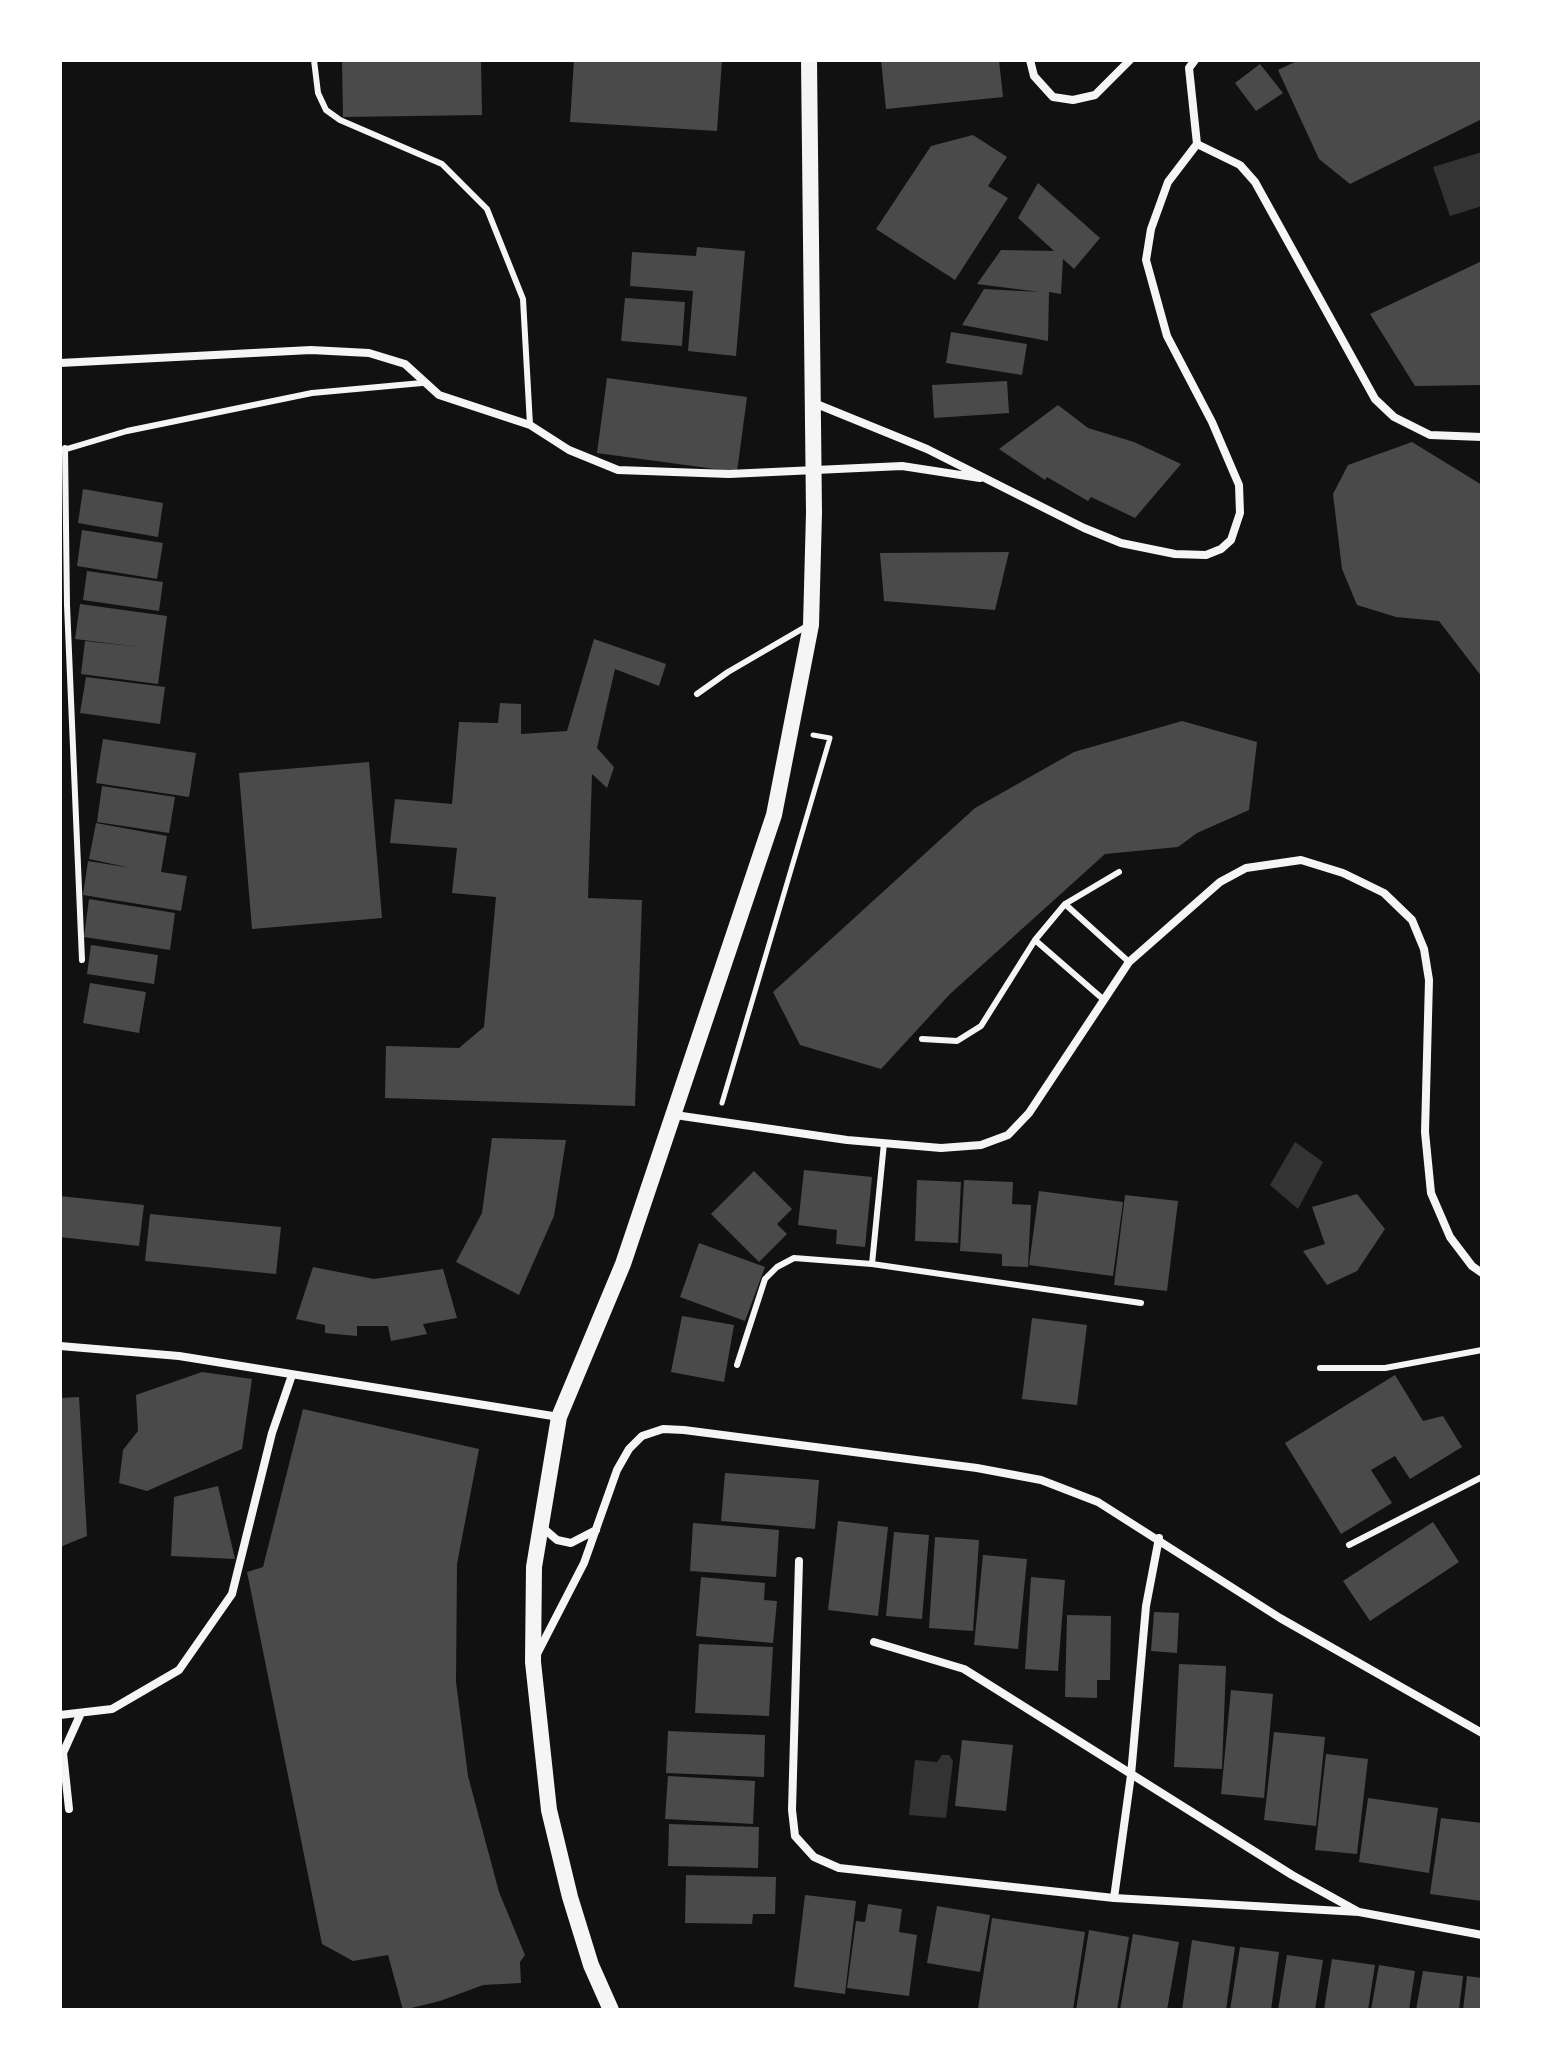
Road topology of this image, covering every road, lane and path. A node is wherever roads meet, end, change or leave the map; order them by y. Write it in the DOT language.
graph roads {
  1 [pos="314,60"];
  2 [pos="809,60"];
  3 [pos="1030,60"];
  4 [pos="1130,60"];
  5 [pos="1189,63"];
  6 [pos="1197,144"];
  7 [pos="60,363"];
  8 [pos="422,383"];
  9 [pos="814,403"];
  10 [pos="530,425"];
  11 [pos="1482,437"];
  12 [pos="63,449"];
  13 [pos="980,478"];
  14 [pos="811,625"];
  15 [pos="697,694"];
  16 [pos="788,732"];
  17 [pos="1119,872"];
  18 [pos="1065,904"];
  19 [pos="1035,940"];
  20 [pos="82,960"];
  21 [pos="1129,962"];
  22 [pos="1104,1000"];
  23 [pos="922,1039"];
  24 [pos="675,1115"];
  25 [pos="716,1121"];
  26 [pos="884,1143"];
  27 [pos="872,1264"];
  28 [pos="1482,1273"];
  29 [pos="1141,1303"];
  30 [pos="60,1346"];
  31 [pos="1482,1350"];
  32 [pos="737,1365"];
  33 [pos="1320,1368"];
  34 [pos="292,1375"];
  35 [pos="559,1417"];
  36 [pos="1482,1477"];
  37 [pos="540,1525"];
  38 [pos="597,1529"];
  39 [pos="1159,1538"];
  40 [pos="1349,1545"];
  41 [pos="799,1561"];
  42 [pos="874,1642"];
  43 [pos="533,1662"];
  44 [pos="81,1713"];
  45 [pos="60,1715"];
  46 [pos="1482,1733"];
  47 [pos="1131,1775"];
  48 [pos="69,1809"];
  49 [pos="1114,1898"];
  50 [pos="1359,1912"];
  51 [pos="1482,1935"];
  52 [pos="611,2010"];
  1 -- 10 [label="lane"];
  2 -- 9 [label="main road"];
  3 -- 4 [label="street"];
  5 -- 6 [label="street"];
  6 -- 11 [label="street"];
  6 -- 13 [label="street"];
  7 -- 8 [label="street"];
  8 -- 10 [label="street"];
  8 -- 12 [label="lane"];
  9 -- 13 [label="street"];
  9 -- 14 [label="main road"];
  10 -- 13 [label="street"];
  12 -- 20 [label="lane"];
  14 -- 15 [label="lane"];
  14 -- 16 [label="main road"];
  16 -- 24 [label="main road"];
  16 -- 25 [label="path"];
  17 -- 18 [label="lane"];
  18 -- 19 [label="lane"];
  18 -- 21 [label="lane"];
  19 -- 22 [label="lane"];
  19 -- 23 [label="lane"];
  21 -- 22 [label="street"];
  21 -- 28 [label="street"];
  22 -- 26 [label="street"];
  24 -- 25 [label="street"];
  24 -- 35 [label="main road"];
  25 -- 26 [label="street"];
  26 -- 27 [label="lane"];
  27 -- 29 [label="lane"];
  27 -- 32 [label="lane"];
  30 -- 34 [label="street"];
  31 -- 33 [label="lane"];
  34 -- 35 [label="street"];
  34 -- 44 [label="street"];
  35 -- 37 [label="main road"];
  36 -- 40 [label="lane"];
  37 -- 38 [label="street"];
  37 -- 43 [label="main road"];
  38 -- 39 [label="street"];
  38 -- 43 [label="street"];
  39 -- 46 [label="street"];
  39 -- 47 [label="street"];
  41 -- 49 [label="street"];
  42 -- 47 [label="street"];
  43 -- 52 [label="main road"];
  44 -- 45 [label="street"];
  44 -- 48 [label="street"];
  47 -- 49 [label="street"];
  47 -- 50 [label="street"];
  49 -- 50 [label="street"];
  50 -- 51 [label="street"];
}
